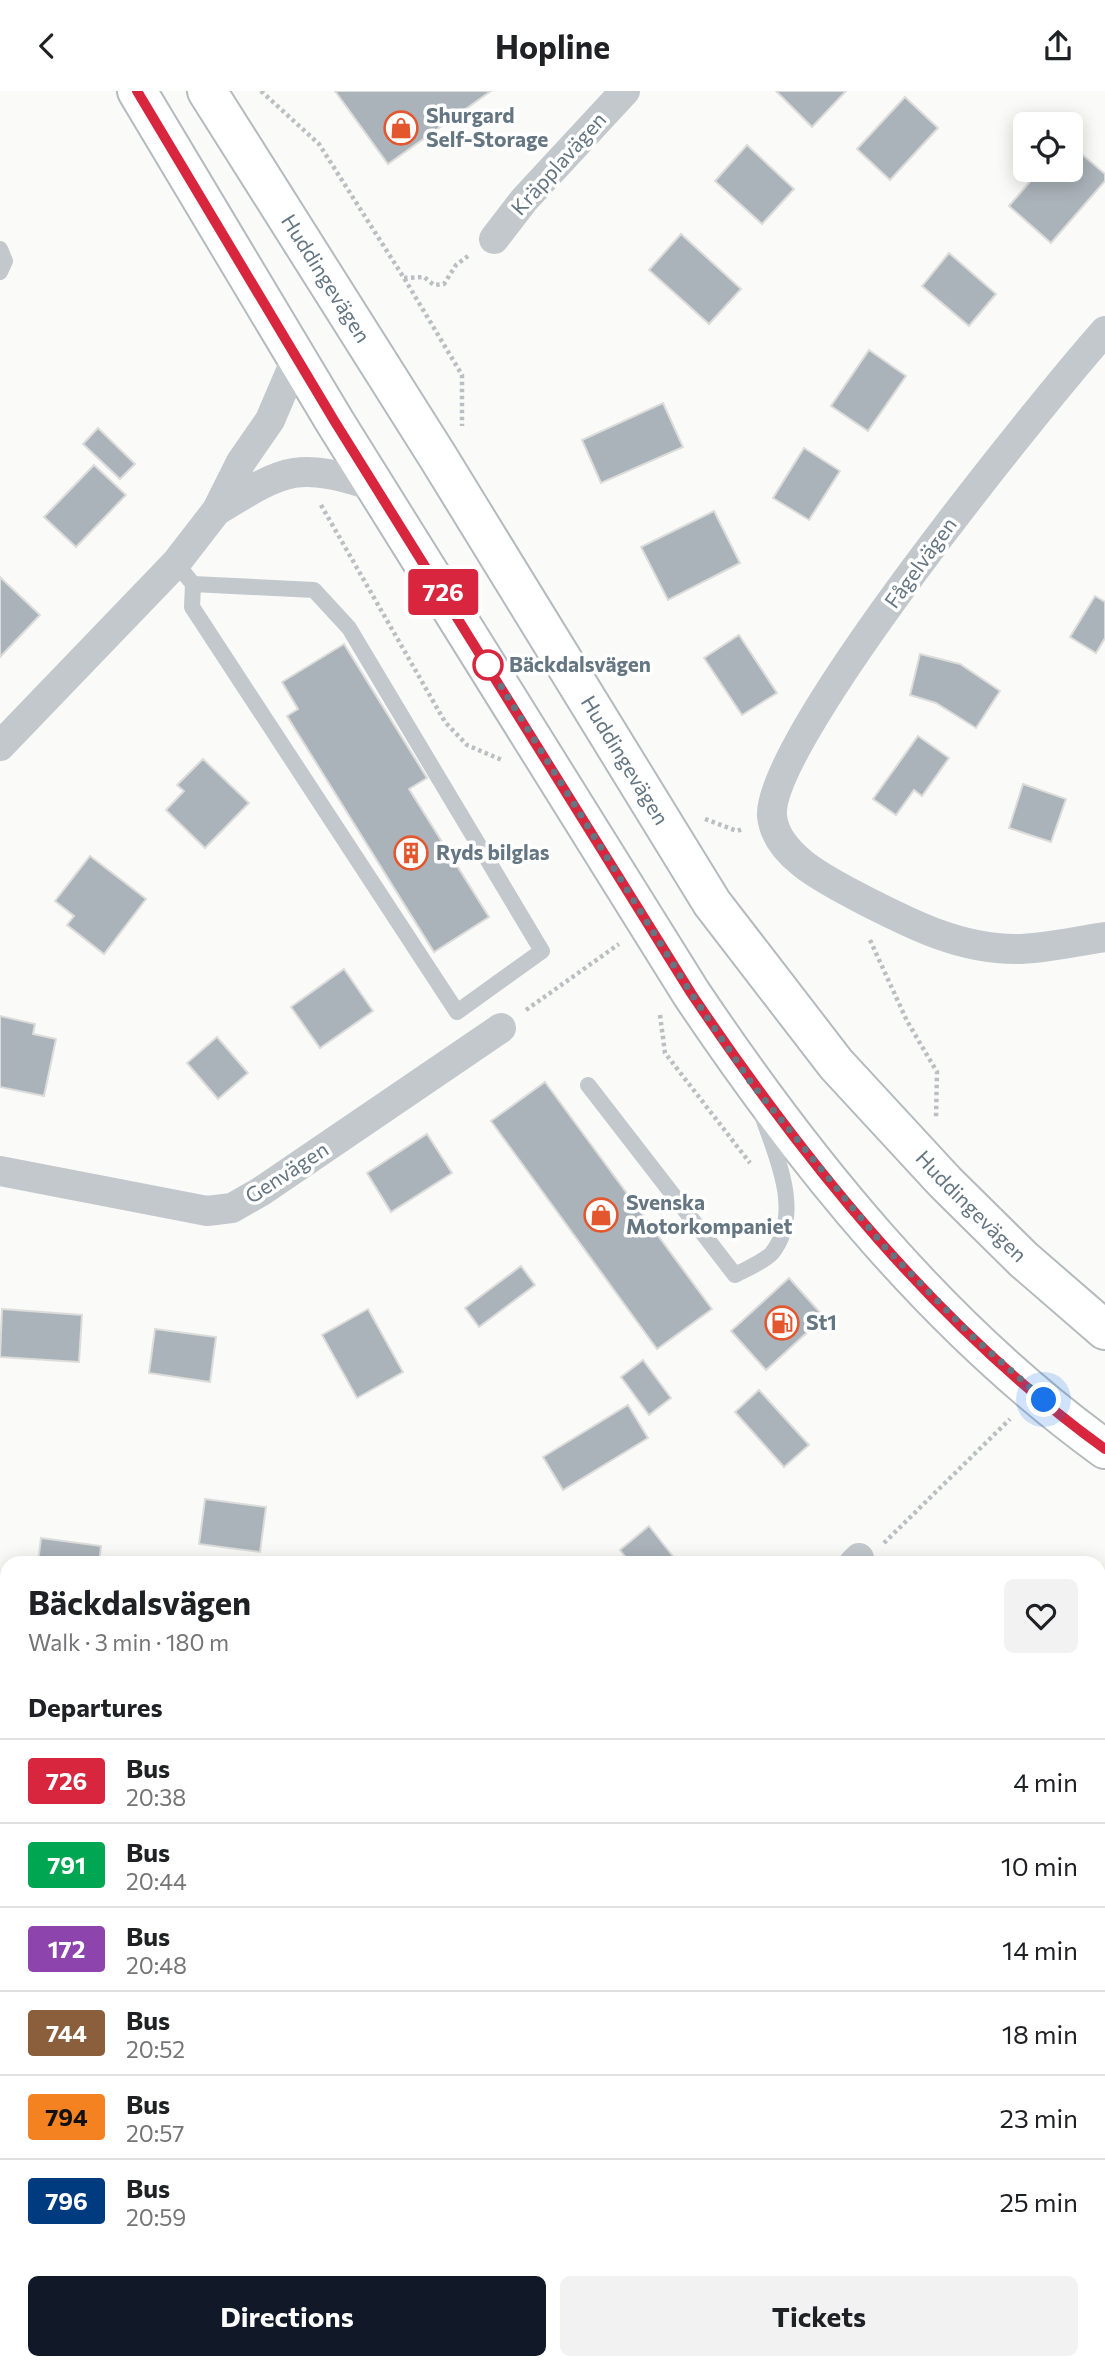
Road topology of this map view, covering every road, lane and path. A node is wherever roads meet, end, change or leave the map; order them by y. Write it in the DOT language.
graph roads {
  1 [pos="137,91"];
  2 [pos="207,91"];
  3 [pos="261,91"];
  4 [pos="625,91"];
  5 [pos="494,239"];
  6 [pos="0,249"];
  7 [pos="0,272"];
  8 [pos="404,278"];
  9 [pos="1105,331"];
  10 [pos="297,357"];
  11 [pos="463,437"];
  12 [pos="301,470"];
  13 [pos="377,487"];
  14 [pos="217,510"];
  15 [pos="184,574"];
  16 [pos="0,747"];
  17 [pos="510,767"];
  18 [pos="772,815"];
  19 [pos="701,817"];
  20 [pos="856,896"];
  21 [pos="1105,937"];
  22 [pos="622,941"];
  23 [pos="501,1028"];
  24 [pos="752,1084"];
  25 [pos="588,1085"];
  26 [pos="936,1123"];
  27 [pos="0,1171"];
  28 [pos="1105,1329"];
  29 [pos="1015,1413"];
  30 [pos="1105,1449"];
  31 [pos="863,1556"];
  1 -- 10 [label="main road"];
  2 -- 28 [label="main road, Huddingevägen"];
  3 -- 8 [label="path"];
  4 -- 5 [label="street, Kräpplavägen"];
  5 -- 8 [label="path"];
  6 -- 7 [label="lane"];
  8 -- 11 [label="path"];
  9 -- 18 [label="street, Fågelvägen"];
  10 -- 13 [label="main road"];
  10 -- 14 [label="street"];
  12 -- 13 [label="street"];
  12 -- 14 [label="street"];
  12 -- 17 [label="path"];
  13 -- 24 [label="main road"];
  14 -- 15 [label="street"];
  15 -- 15 [label="lane"];
  15 -- 16 [label="street"];
  18 -- 19 [label="path"];
  18 -- 20 [label="street"];
  20 -- 21 [label="street"];
  20 -- 26 [label="path"];
  22 -- 23 [label="path"];
  23 -- 27 [label="street, Genvägen"];
  24 -- 25 [label="lane"];
  24 -- 30 [label="main road"];
  29 -- 31 [label="path"];
}
